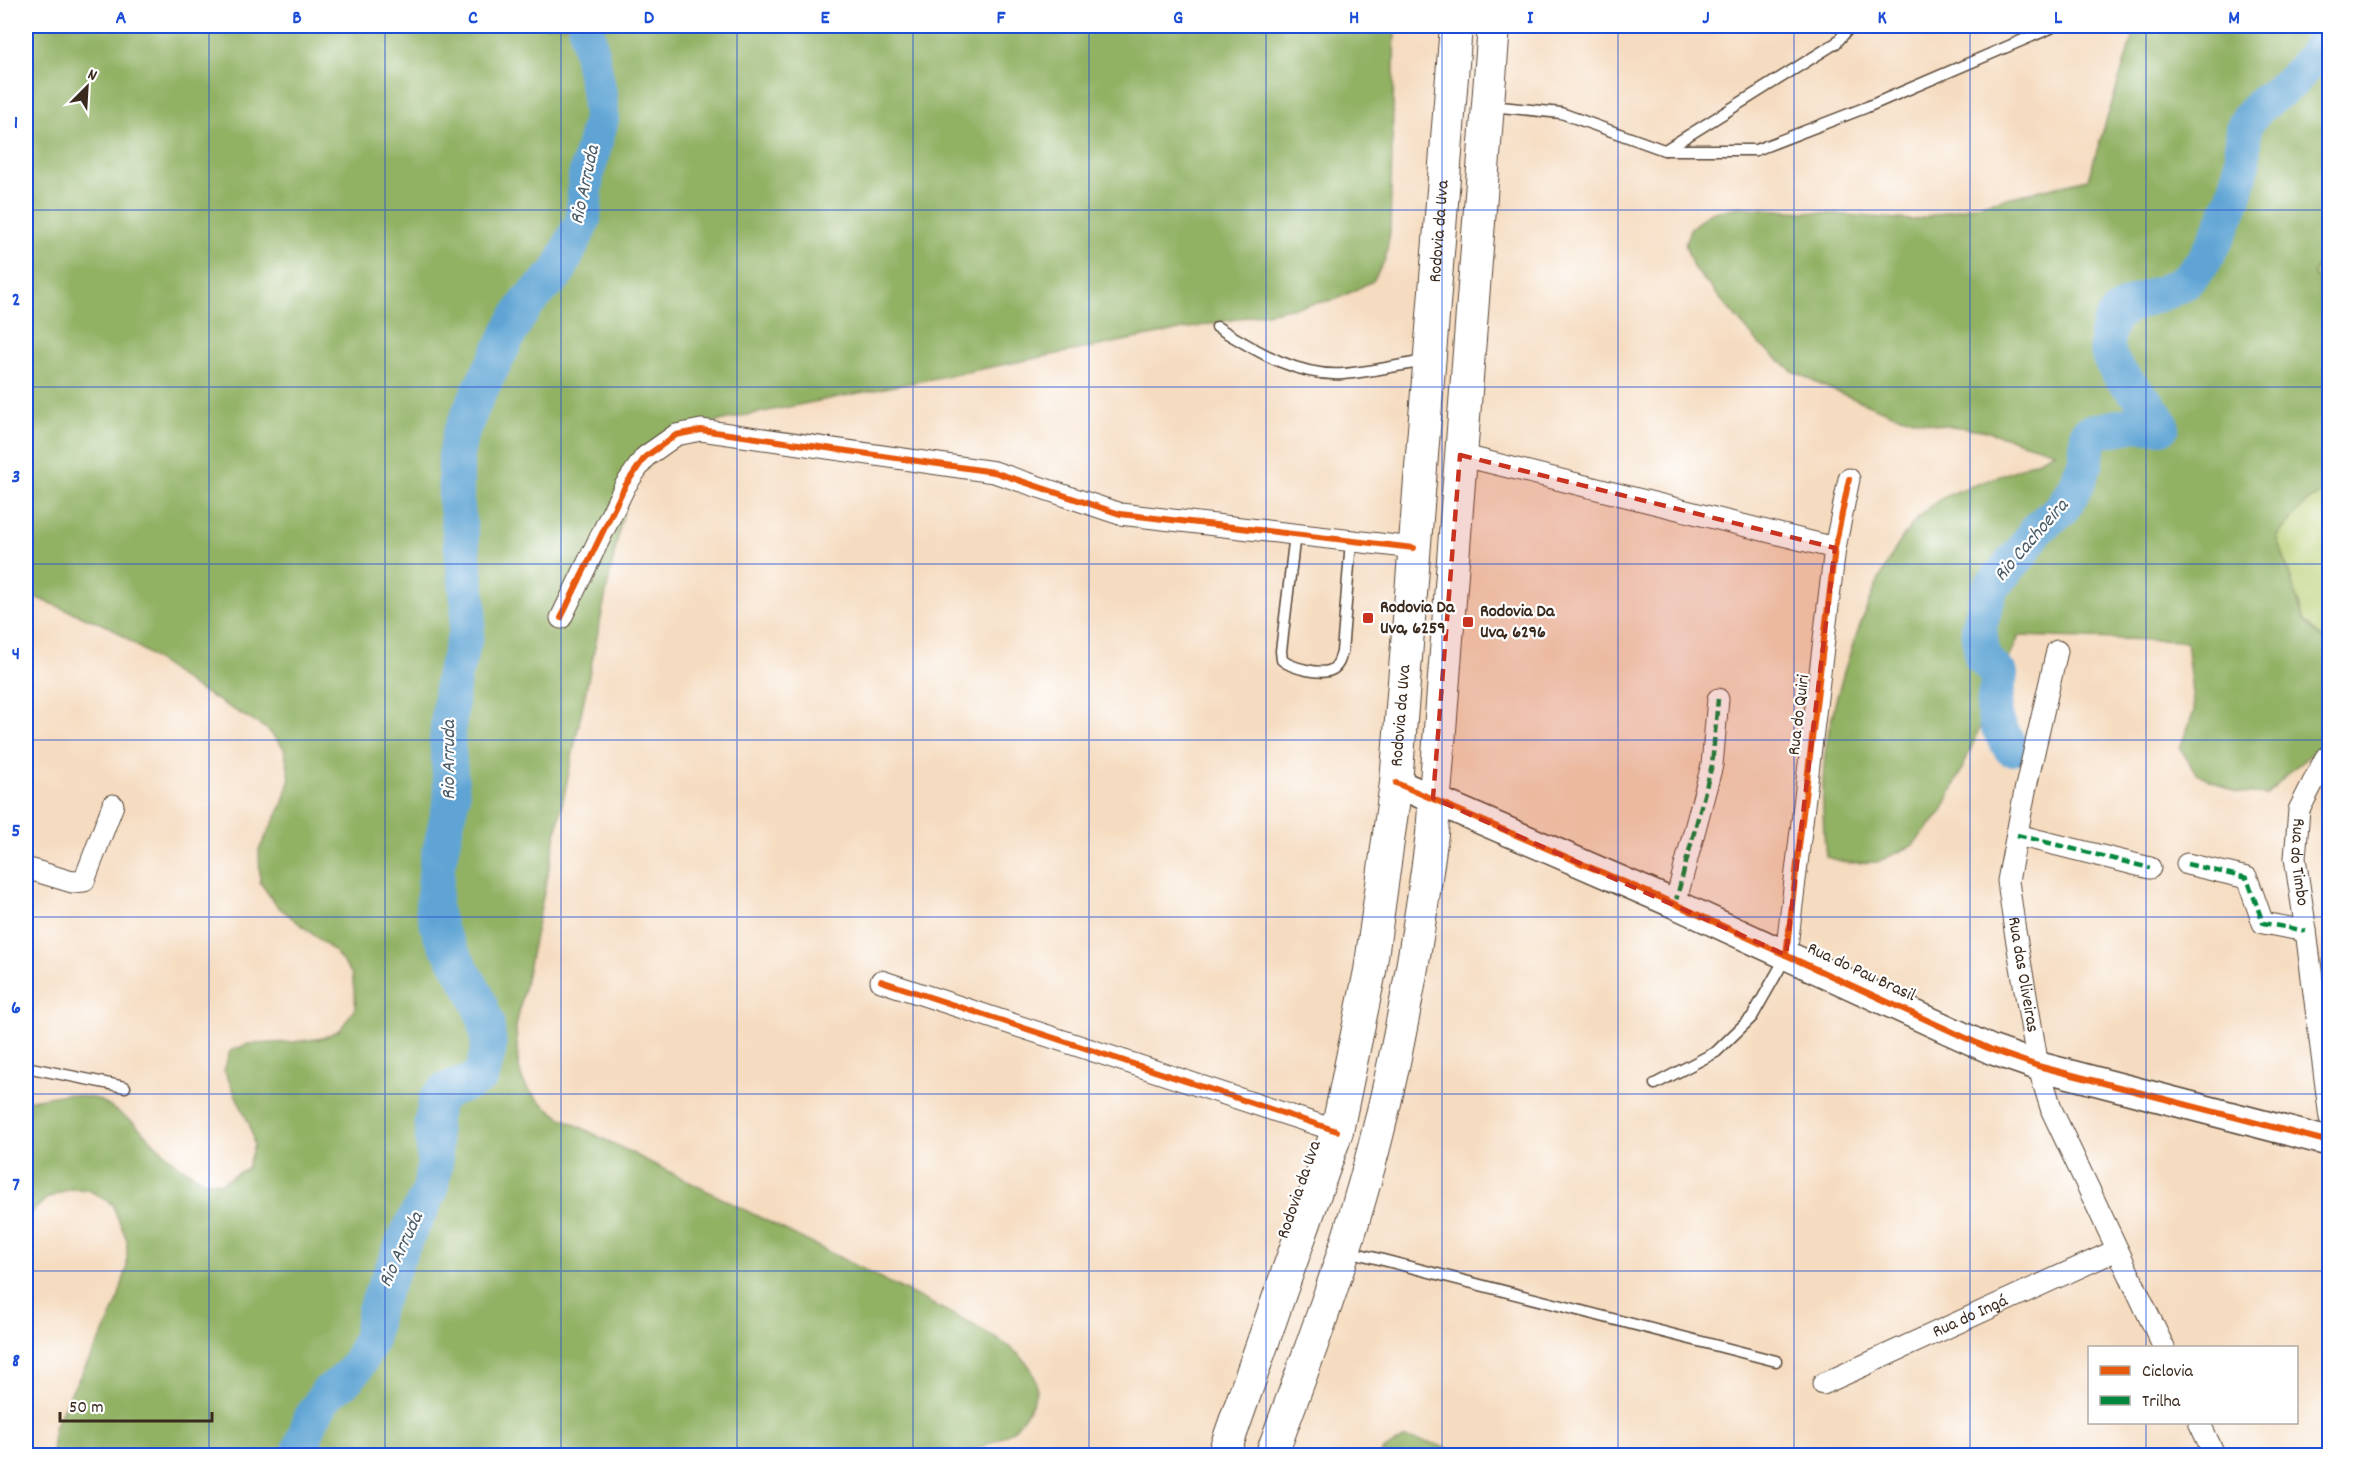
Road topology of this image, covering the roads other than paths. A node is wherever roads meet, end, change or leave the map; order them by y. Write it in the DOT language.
graph roads {
  1 [pos="1456,26"];
  2 [pos="1494,26"];
  3 [pos="1851,26"];
  4 [pos="2053,26"];
  5 [pos="1488,105"];
  6 [pos="1664,150"];
  7 [pos="1218,327"];
  8 [pos="1429,361"];
  9 [pos="1460,455"];
  10 [pos="1849,479"];
  11 [pos="1295,534"];
  12 [pos="1351,541"];
  13 [pos="1414,548"];
  14 [pos="1835,548"];
  15 [pos="561,618"];
  16 [pos="2057,651"];
  17 [pos="1718,699"];
  18 [pos="2330,755"];
  19 [pos="1396,783"];
  20 [pos="1433,798"];
  21 [pos="113,806"];
  22 [pos="2017,835"];
  23 [pos="2187,864"];
  24 [pos="26,868"];
  25 [pos="2150,868"];
  26 [pos="1675,904"];
  27 [pos="2306,931"];
  28 [pos="1786,955"];
  29 [pos="881,981"];
  30 [pos="2038,1066"];
  31 [pos="26,1067"];
  32 [pos="1655,1084"];
  33 [pos="125,1087"];
  34 [pos="2330,1118"];
  35 [pos="1337,1131"];
  36 [pos="2330,1142"];
  37 [pos="1344,1250"];
  38 [pos="2117,1250"];
  39 [pos="2163,1346"];
  40 [pos="1776,1361"];
  41 [pos="1823,1384"];
  42 [pos="2200,1424"];
  43 [pos="1223,1455"];
  44 [pos="1271,1455"];
  45 [pos="2215,1455"];
  1 -- 8 [label="main road, Rodovia da Uva"];
  2 -- 5 [label="main road"];
  3 -- 6 [label="lane"];
  4 -- 6 [label="lane"];
  5 -- 6 [label="lane"];
  5 -- 9 [label="main road"];
  7 -- 8 [label="lane"];
  8 -- 13 [label="main road, Rodovia da Uva"];
  9 -- 14 [label="street"];
  9 -- 20 [label="main road"];
  10 -- 14 [label="street, Rua do Quiri"];
  11 -- 12 [label="street"];
  11 -- 12 [label="lane"];
  11 -- 15 [label="street"];
  12 -- 13 [label="street"];
  13 -- 19 [label="main road, Rodovia da Uva"];
  14 -- 28 [label="street, Rua do Quiri"];
  16 -- 22 [label="street, Rua das Oliveiras"];
  17 -- 26 [label="street"];
  18 -- 27 [label="street, Rua do Timbo"];
  19 -- 20 [label="street, Rua do Pau Brasil"];
  19 -- 35 [label="main road, Rodovia da Uva"];
  20 -- 26 [label="street, Rua do Pau Brasil"];
  20 -- 37 [label="main road"];
  21 -- 24 [label="street"];
  22 -- 25 [label="street"];
  22 -- 30 [label="street, Rua das Oliveiras"];
  23 -- 27 [label="street"];
  26 -- 28 [label="street, Rua do Pau Brasil"];
  27 -- 34 [label="street, Rua do Timbo"];
  28 -- 30 [label="street, Rua do Pau Brasil"];
  28 -- 32 [label="lane"];
  29 -- 35 [label="street"];
  30 -- 36 [label="street, Rua do Pau Brasil"];
  30 -- 38 [label="street, Rua das Oliveiras"];
  31 -- 33 [label="lane"];
  35 -- 43 [label="main road, Rodovia da Uva"];
  37 -- 40 [label="lane"];
  37 -- 44 [label="main road"];
  38 -- 39 [label="street, Rua das Oliveiras"];
  38 -- 41 [label="street, Rua do Ingá"];
  42 -- 45 [label="street"];
}
